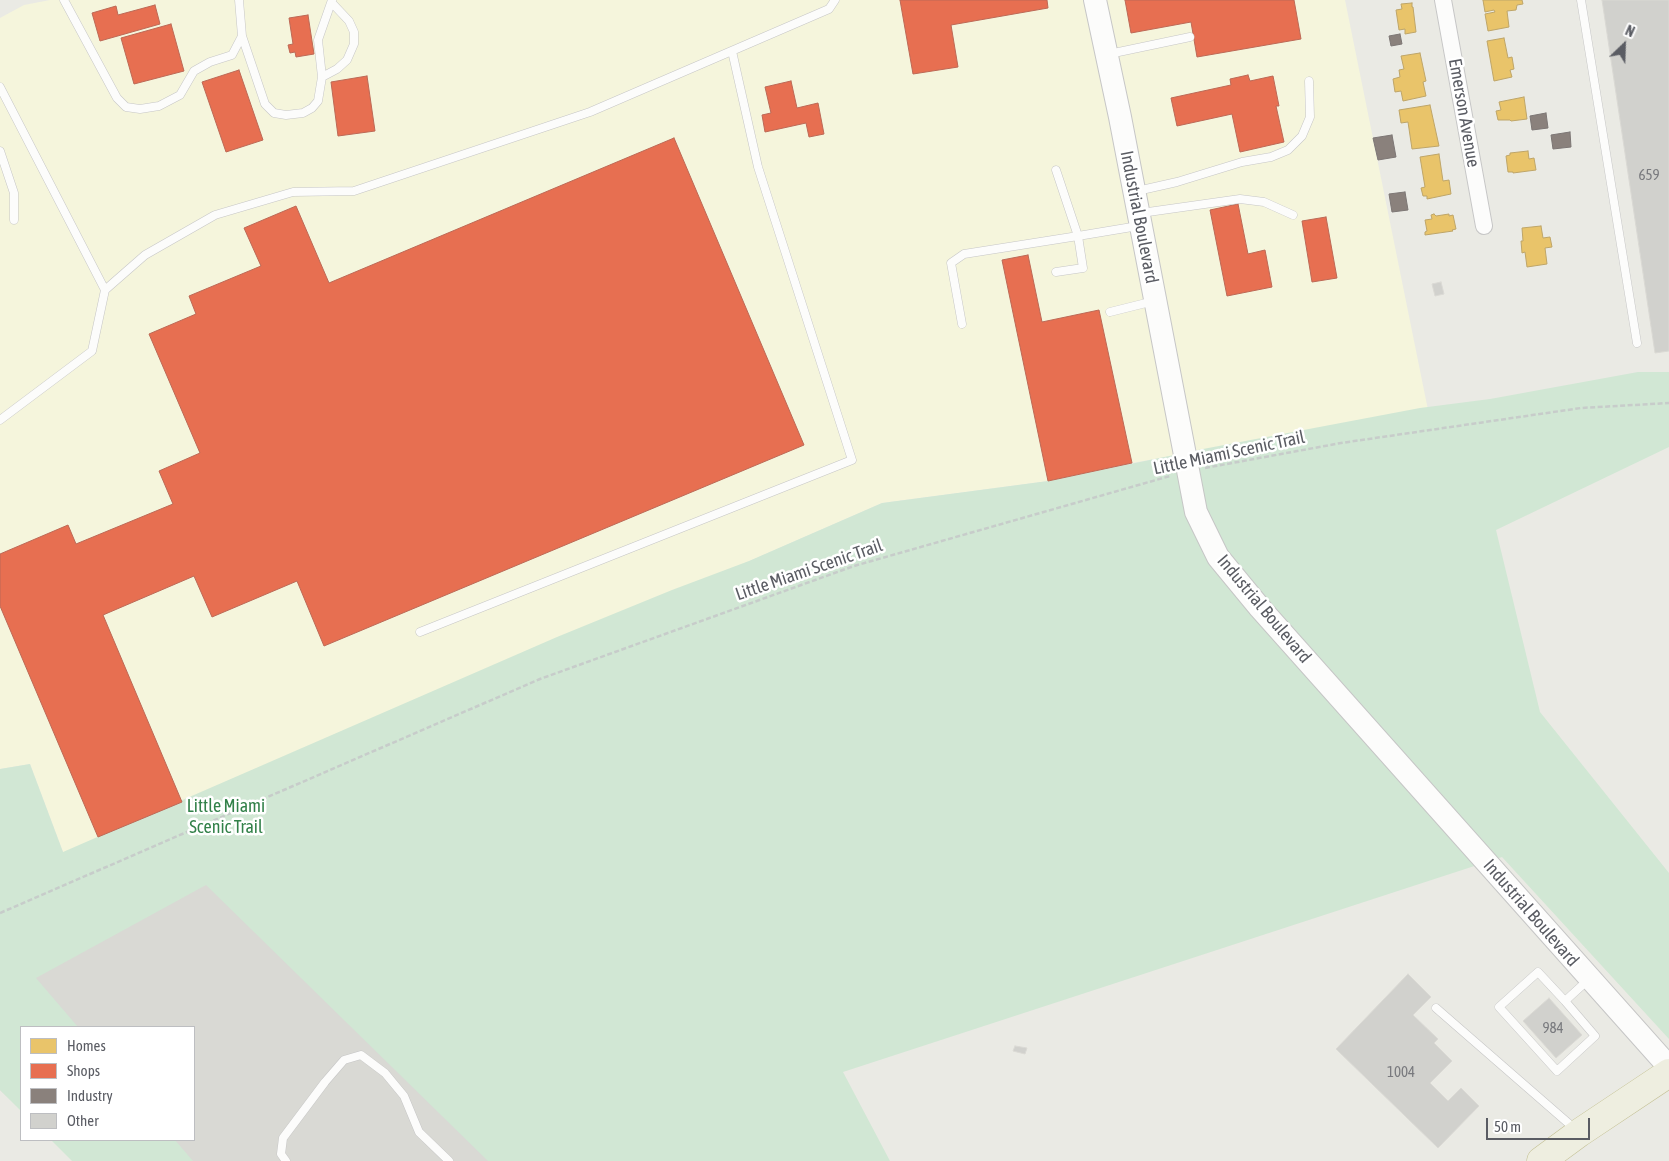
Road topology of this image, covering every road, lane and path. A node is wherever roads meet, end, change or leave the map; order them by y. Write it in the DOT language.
graph roads {
  1 [pos="64,0"];
  2 [pos="239,0"];
  3 [pos="835,0"];
  4 [pos="1095,0"];
  5 [pos="1443,0"];
  6 [pos="1581,0"];
  7 [pos="332,1"];
  8 [pos="242,36"];
  9 [pos="1190,37"];
  10 [pos="732,50"];
  11 [pos="1107,54"];
  12 [pos="322,77"];
  13 [pos="1309,81"];
  14 [pos="0,88"];
  15 [pos="0,151"];
  16 [pos="1056,170"];
  17 [pos="1134,191"];
  18 [pos="1293,215"];
  19 [pos="14,220"];
  20 [pos="1140,220"];
  21 [pos="1484,226"];
  22 [pos="1078,236"];
  23 [pos="1056,272"];
  24 [pos="105,290"];
  25 [pos="1156,301"];
  26 [pos="1110,312"];
  27 [pos="962,324"];
  28 [pos="1637,343"];
  29 [pos="1669,403"];
  30 [pos="0,420"];
  31 [pos="1188,470"];
  32 [pos="420,632"];
  33 [pos="0,913"];
  34 [pos="1589,979"];
  35 [pos="1565,1001"];
  36 [pos="1436,1008"];
  37 [pos="1669,1067"];
  38 [pos="1669,1073"];
  39 [pos="1581,1135"];
  40 [pos="286,1161"];
  41 [pos="449,1161"];
  42 [pos="1541,1161"];
  43 [pos="1565,1161"];
  1 -- 8 [label="lane"];
  2 -- 8 [label="lane"];
  3 -- 10 [label="lane"];
  4 -- 11 [label="street, Industrial Boulevard"];
  5 -- 21 [label="street, Emerson Avenue"];
  6 -- 28 [label="lane"];
  7 -- 12 [label="lane"];
  7 -- 12 [label="lane"];
  8 -- 12 [label="lane"];
  9 -- 11 [label="lane"];
  10 -- 24 [label="lane"];
  10 -- 32 [label="lane"];
  11 -- 17 [label="street, Industrial Boulevard"];
  13 -- 17 [label="lane"];
  14 -- 24 [label="lane"];
  15 -- 19 [label="lane"];
  16 -- 22 [label="lane"];
  17 -- 20 [label="street, Industrial Boulevard"];
  18 -- 20 [label="lane"];
  20 -- 22 [label="lane"];
  20 -- 25 [label="street, Industrial Boulevard"];
  22 -- 23 [label="lane"];
  22 -- 27 [label="lane"];
  24 -- 30 [label="lane"];
  25 -- 26 [label="lane"];
  25 -- 31 [label="street, Industrial Boulevard"];
  29 -- 31 [label="path, Little Miami Scenic Trail"];
  31 -- 33 [label="path, Little Miami Scenic Trail"];
  31 -- 34 [label="street, Industrial Boulevard"];
  34 -- 35 [label="lane"];
  34 -- 37 [label="street, Industrial Boulevard"];
  35 -- 35 [label="lane"];
  36 -- 39 [label="lane"];
  38 -- 39 [label="highway"];
  38 -- 43 [label="highway"];
  39 -- 42 [label="highway"];
  40 -- 41 [label="lane"];
}
